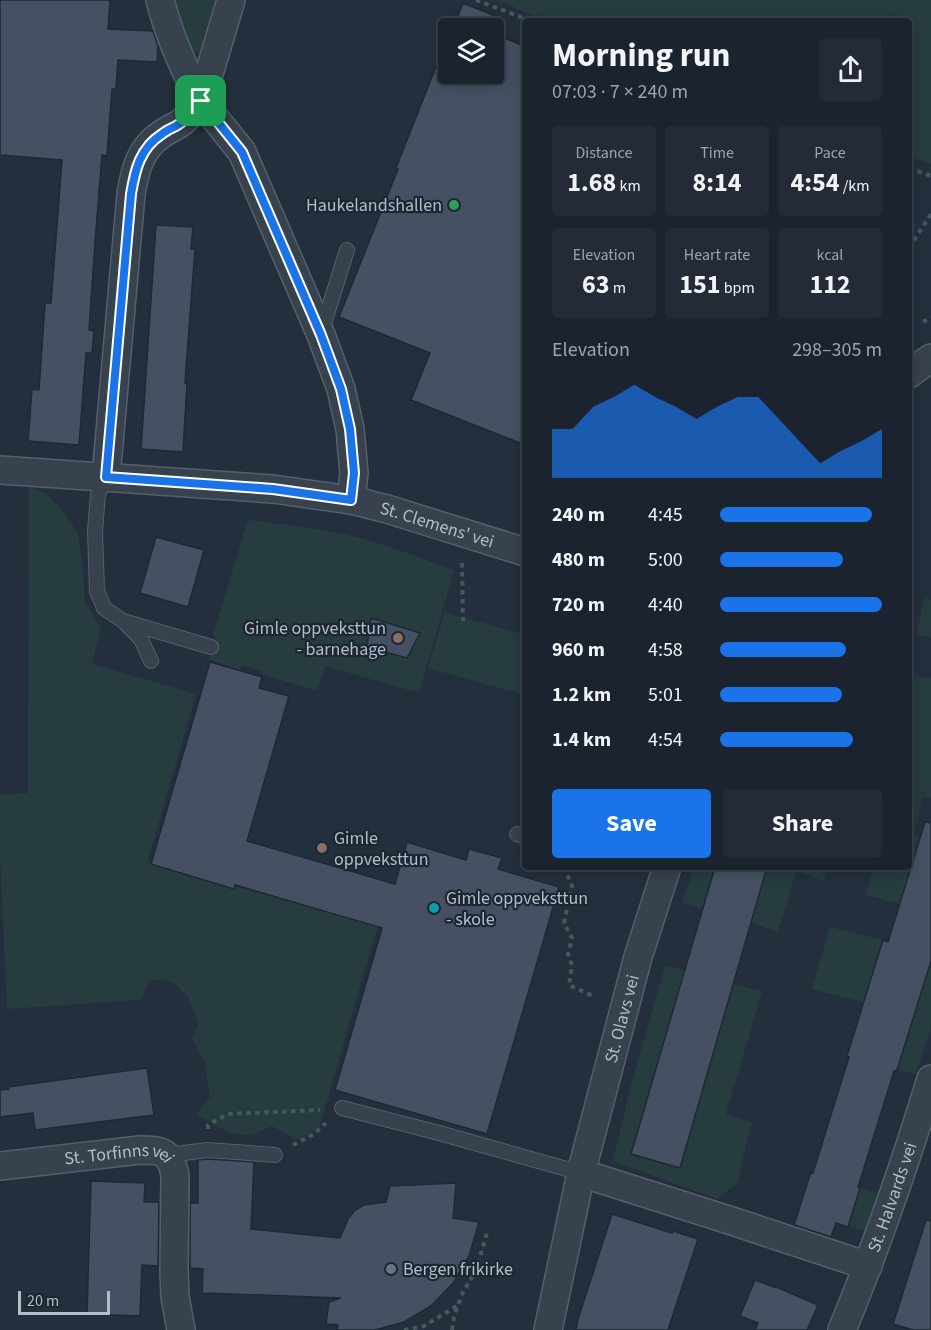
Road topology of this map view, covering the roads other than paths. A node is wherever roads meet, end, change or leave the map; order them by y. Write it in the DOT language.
graph roads {
  1 [pos="160,0"];
  2 [pos="231,0"];
  3 [pos="201,101"];
  4 [pos="347,250"];
  5 [pos="321,335"];
  6 [pos="931,358"];
  7 [pos="912,372"];
  8 [pos="0,470"];
  9 [pos="106,477"];
  10 [pos="351,500"];
  11 [pos="522,551"];
  12 [pos="123,621"];
  13 [pos="211,647"];
  14 [pos="152,661"];
  15 [pos="665,870"];
  16 [pos="931,1079"];
  17 [pos="342,1108"];
  18 [pos="923,1130"];
  19 [pos="168,1155"];
  20 [pos="275,1155"];
  21 [pos="0,1166"];
  22 [pos="581,1173"];
  23 [pos="868,1266"];
  24 [pos="181,1330"];
  25 [pos="548,1330"];
  26 [pos="842,1330"];
  1 -- 3 [label="street"];
  2 -- 3 [label="street"];
  3 -- 5 [label="street"];
  3 -- 9 [label="street"];
  4 -- 5 [label="lane"];
  5 -- 10 [label="street"];
  6 -- 7 [label="street"];
  8 -- 9 [label="street, St. Clemens' vei"];
  9 -- 10 [label="street, St. Clemens' vei"];
  9 -- 12 [label="lane"];
  10 -- 11 [label="street, St. Clemens' vei"];
  12 -- 13 [label="lane"];
  12 -- 14 [label="lane"];
  15 -- 22 [label="street, St. Olavs vei"];
  16 -- 18 [label="street, St. Halvards vei"];
  17 -- 22 [label="lane"];
  18 -- 23 [label="street, St. Halvards vei"];
  19 -- 20 [label="lane"];
  19 -- 21 [label="street, St. Torfinns vei"];
  19 -- 24 [label="street, St. Torfinns vei"];
  22 -- 23 [label="street, St. Halvards vei"];
  22 -- 25 [label="street, St. Olavs vei"];
  23 -- 26 [label="street, St. Halvards vei"];
}
